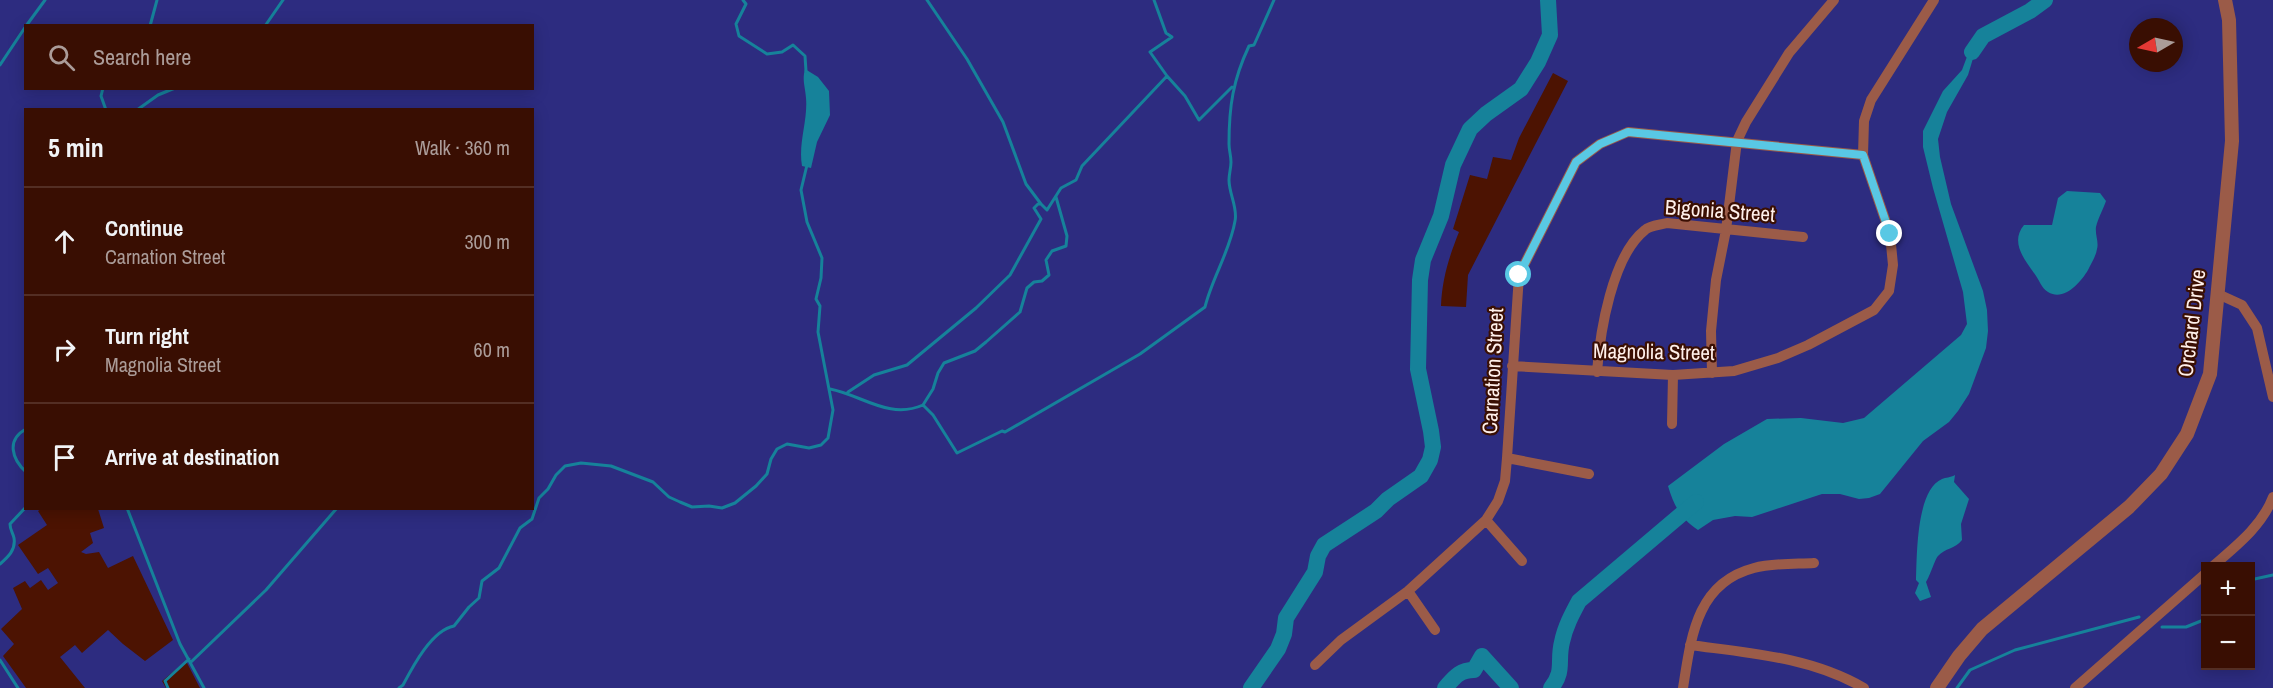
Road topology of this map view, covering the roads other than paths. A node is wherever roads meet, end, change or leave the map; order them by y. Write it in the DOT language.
graph roads {
  1 [pos="1834,0"];
  2 [pos="1934,0"];
  3 [pos="2225,0"];
  4 [pos="1737,141"];
  5 [pos="1863,155"];
  6 [pos="1726,230"];
  7 [pos="1803,237"];
  8 [pos="2218,294"];
  9 [pos="1512,366"];
  10 [pos="1597,372"];
  11 [pos="1712,373"];
  12 [pos="1672,375"];
  13 [pos="2273,397"];
  14 [pos="1672,424"];
  15 [pos="1507,458"];
  16 [pos="1589,474"];
  17 [pos="2273,497"];
  18 [pos="1486,520"];
  19 [pos="1522,561"];
  20 [pos="2219,562"];
  21 [pos="1814,563"];
  22 [pos="2201,577"];
  23 [pos="1408,591"];
  24 [pos="1435,630"];
  25 [pos="1690,645"];
  26 [pos="1315,665"];
  27 [pos="1683,688"];
  28 [pos="1864,688"];
  29 [pos="1936,688"];
  30 [pos="2075,688"];
  1 -- 4 [label="street"];
  2 -- 5 [label="street, Magnolia Street"];
  3 -- 8 [label="street, Orchard Drive"];
  4 -- 5 [label="street, Carnation Street"];
  4 -- 6 [label="street"];
  4 -- 9 [label="street, Carnation Street"];
  5 -- 11 [label="street, Magnolia Street"];
  6 -- 7 [label="street, Bigonia Street"];
  6 -- 10 [label="street, Bigonia Street"];
  6 -- 11 [label="street"];
  8 -- 13 [label="street"];
  8 -- 29 [label="street, Orchard Drive"];
  9 -- 10 [label="street, Magnolia Street"];
  9 -- 15 [label="street, Carnation Street"];
  10 -- 12 [label="street, Magnolia Street"];
  11 -- 12 [label="street, Magnolia Street"];
  12 -- 14 [label="street"];
  15 -- 16 [label="street"];
  15 -- 18 [label="street, Carnation Street"];
  17 -- 20 [label="street"];
  18 -- 19 [label="street"];
  18 -- 23 [label="street, Carnation Street"];
  21 -- 25 [label="street"];
  22 -- 30 [label="street"];
  23 -- 24 [label="street"];
  23 -- 26 [label="street, Carnation Street"];
  25 -- 27 [label="street"];
  25 -- 28 [label="street"];
}
